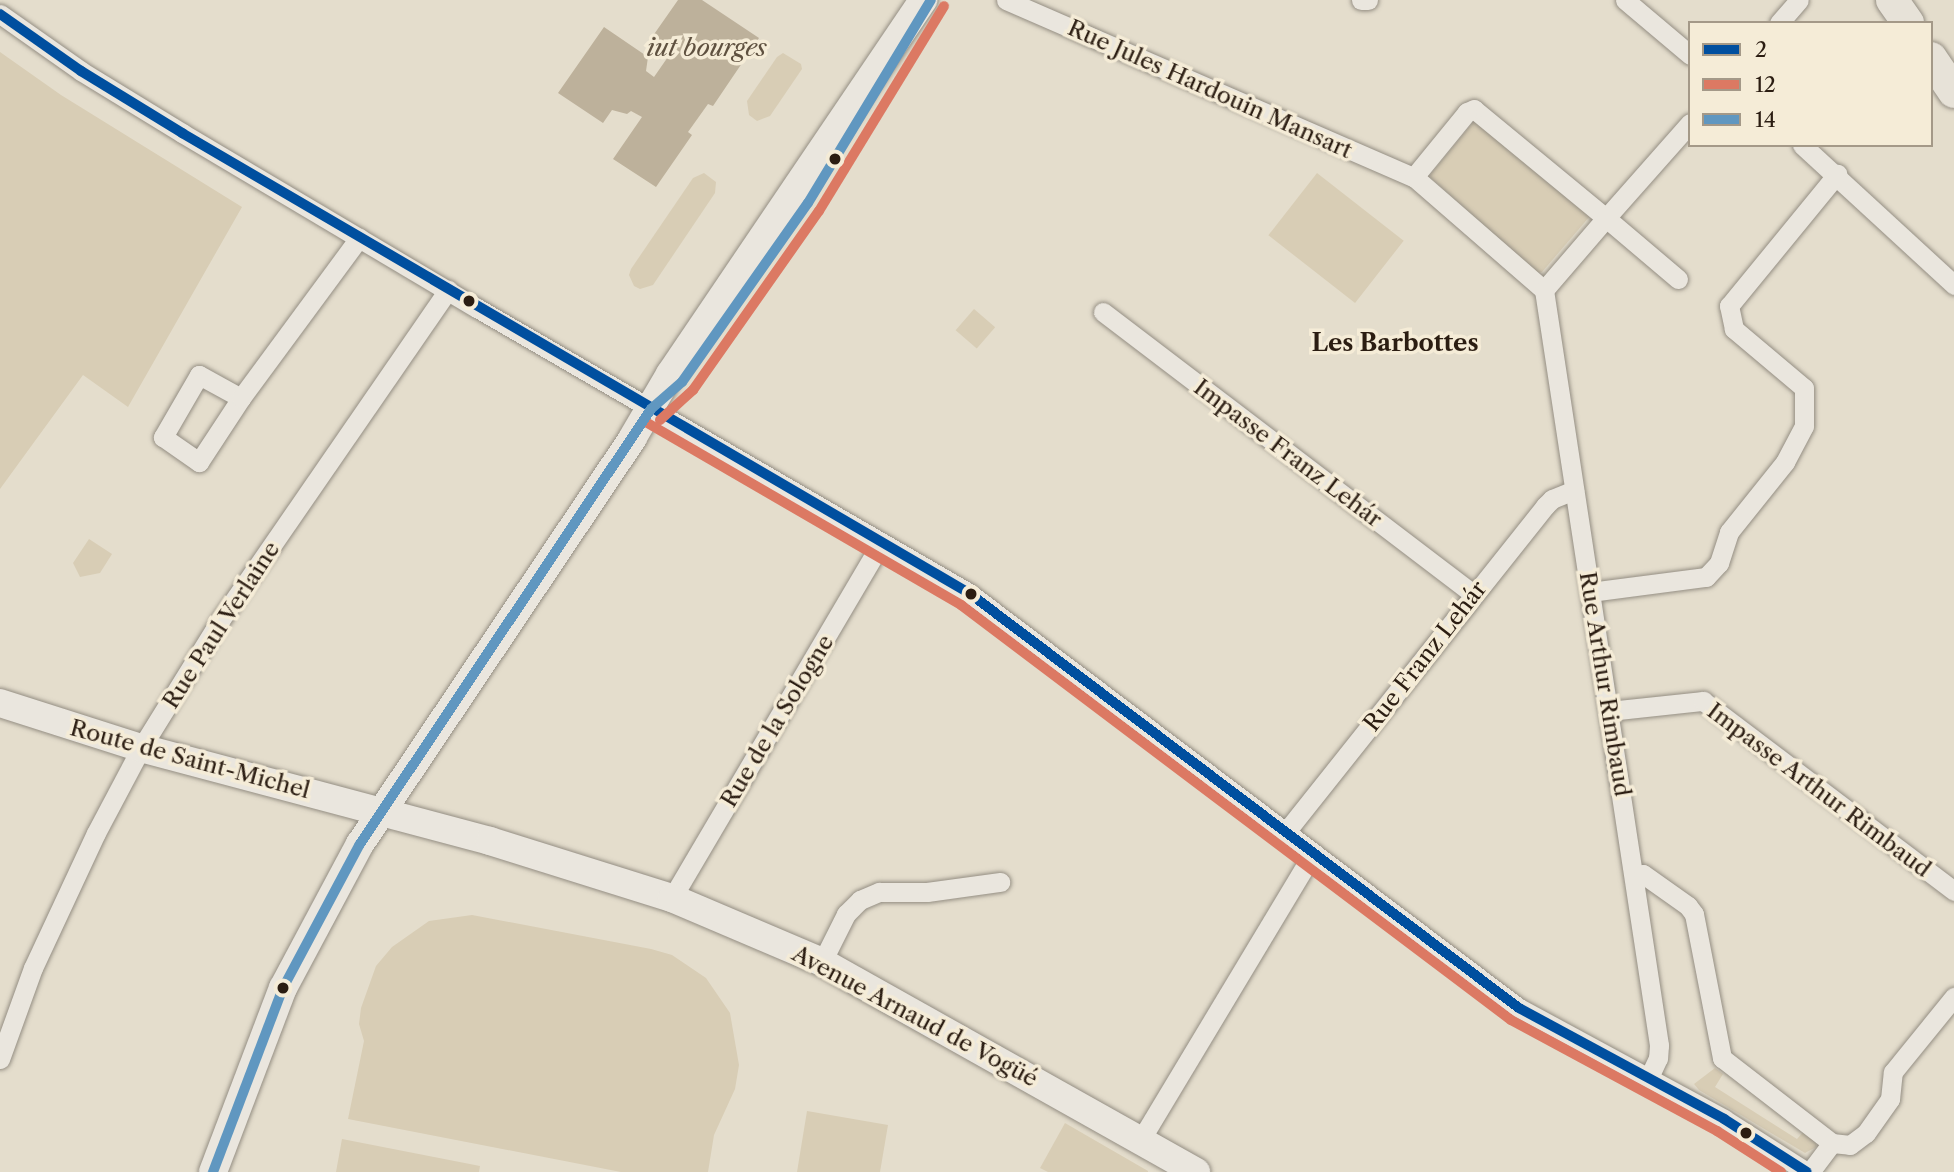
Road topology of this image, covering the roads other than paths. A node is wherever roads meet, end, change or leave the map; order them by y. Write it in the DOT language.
graph roads {
  1 [pos="923,0"];
  2 [pos="931,0"];
  3 [pos="1006,0"];
  4 [pos="1361,0"];
  5 [pos="1368,0"];
  6 [pos="1625,0"];
  7 [pos="1799,0"];
  8 [pos="1892,0"];
  9 [pos="0,13"];
  10 [pos="1781,21"];
  11 [pos="1907,21"];
  12 [pos="1688,53"];
  13 [pos="1933,61"];
  14 [pos="1954,92"];
  15 [pos="1688,125"];
  16 [pos="1804,147"];
  17 [pos="1837,174"];
  18 [pos="1414,177"];
  19 [pos="1606,218"];
  20 [pos="359,237"];
  21 [pos="1678,279"];
  22 [pos="1954,285"];
  23 [pos="448,290"];
  24 [pos="1544,290"];
  25 [pos="1103,313"];
  26 [pos="241,398"];
  27 [pos="651,409"];
  28 [pos="1574,490"];
  29 [pos="881,543"];
  30 [pos="1590,592"];
  31 [pos="1473,594"];
  32 [pos="0,702"];
  33 [pos="1609,711"];
  34 [pos="141,748"];
  35 [pos="381,813"];
  36 [pos="1285,833"];
  37 [pos="1312,855"];
  38 [pos="1636,876"];
  39 [pos="1000,882"];
  40 [pos="1951,882"];
  41 [pos="672,898"];
  42 [pos="822,962"];
  43 [pos="1954,997"];
  44 [pos="0,1059"];
  45 [pos="1649,1077"];
  46 [pos="1140,1141"];
  47 [pos="1832,1143"];
  48 [pos="213,1172"];
  49 [pos="1196,1172"];
  50 [pos="1808,1172"];
  1 -- 27 [label="main road"];
  2 -- 27 [label="main road"];
  3 -- 18 [label="street, Rue Jules Hardouin Mansart"];
  4 -- 5 [label="street"];
  6 -- 12 [label="street"];
  7 -- 10 [label="street"];
  8 -- 11 [label="main road"];
  9 -- 20 [label="street"];
  13 -- 14 [label="main road"];
  15 -- 19 [label="street"];
  16 -- 17 [label="street"];
  17 -- 22 [label="street"];
  17 -- 30 [label="street"];
  18 -- 19 [label="street"];
  18 -- 24 [label="street, Rue Jules Hardouin Mansart"];
  19 -- 21 [label="street"];
  19 -- 24 [label="street"];
  20 -- 23 [label="street"];
  20 -- 26 [label="street"];
  23 -- 27 [label="street"];
  23 -- 34 [label="street, Rue Paul Verlaine"];
  24 -- 28 [label="street, Rue Arthur Rimbaud"];
  25 -- 31 [label="street, Impasse Franz Lehár"];
  27 -- 29 [label="street"];
  27 -- 35 [label="main road"];
  28 -- 30 [label="street, Rue Arthur Rimbaud"];
  28 -- 31 [label="street, Rue Franz Lehár"];
  29 -- 36 [label="street"];
  29 -- 41 [label="street, Rue de la Sologne"];
  30 -- 33 [label="street, Rue Arthur Rimbaud"];
  31 -- 36 [label="street, Rue Franz Lehár"];
  32 -- 34 [label="main road, Route de Saint-Michel"];
  33 -- 38 [label="street, Rue Arthur Rimbaud"];
  33 -- 40 [label="street, Impasse Arthur Rimbaud"];
  34 -- 35 [label="main road, Route de Saint-Michel"];
  34 -- 44 [label="street, Rue Paul Verlaine"];
  35 -- 41 [label="main road, Avenue Arnaud de Vogüé"];
  35 -- 48 [label="main road"];
  36 -- 37 [label="street"];
  37 -- 45 [label="street"];
  37 -- 46 [label="street"];
  38 -- 45 [label="street, Rue Arthur Rimbaud"];
  38 -- 47 [label="street"];
  39 -- 42 [label="street"];
  41 -- 42 [label="main road, Avenue Arnaud de Vogüé"];
  42 -- 46 [label="main road, Avenue Arnaud de Vogüé"];
  43 -- 47 [label="street"];
  45 -- 50 [label="street"];
  46 -- 49 [label="main road, Avenue Arnaud de Vogüé"];
  47 -- 50 [label="street"];
}
